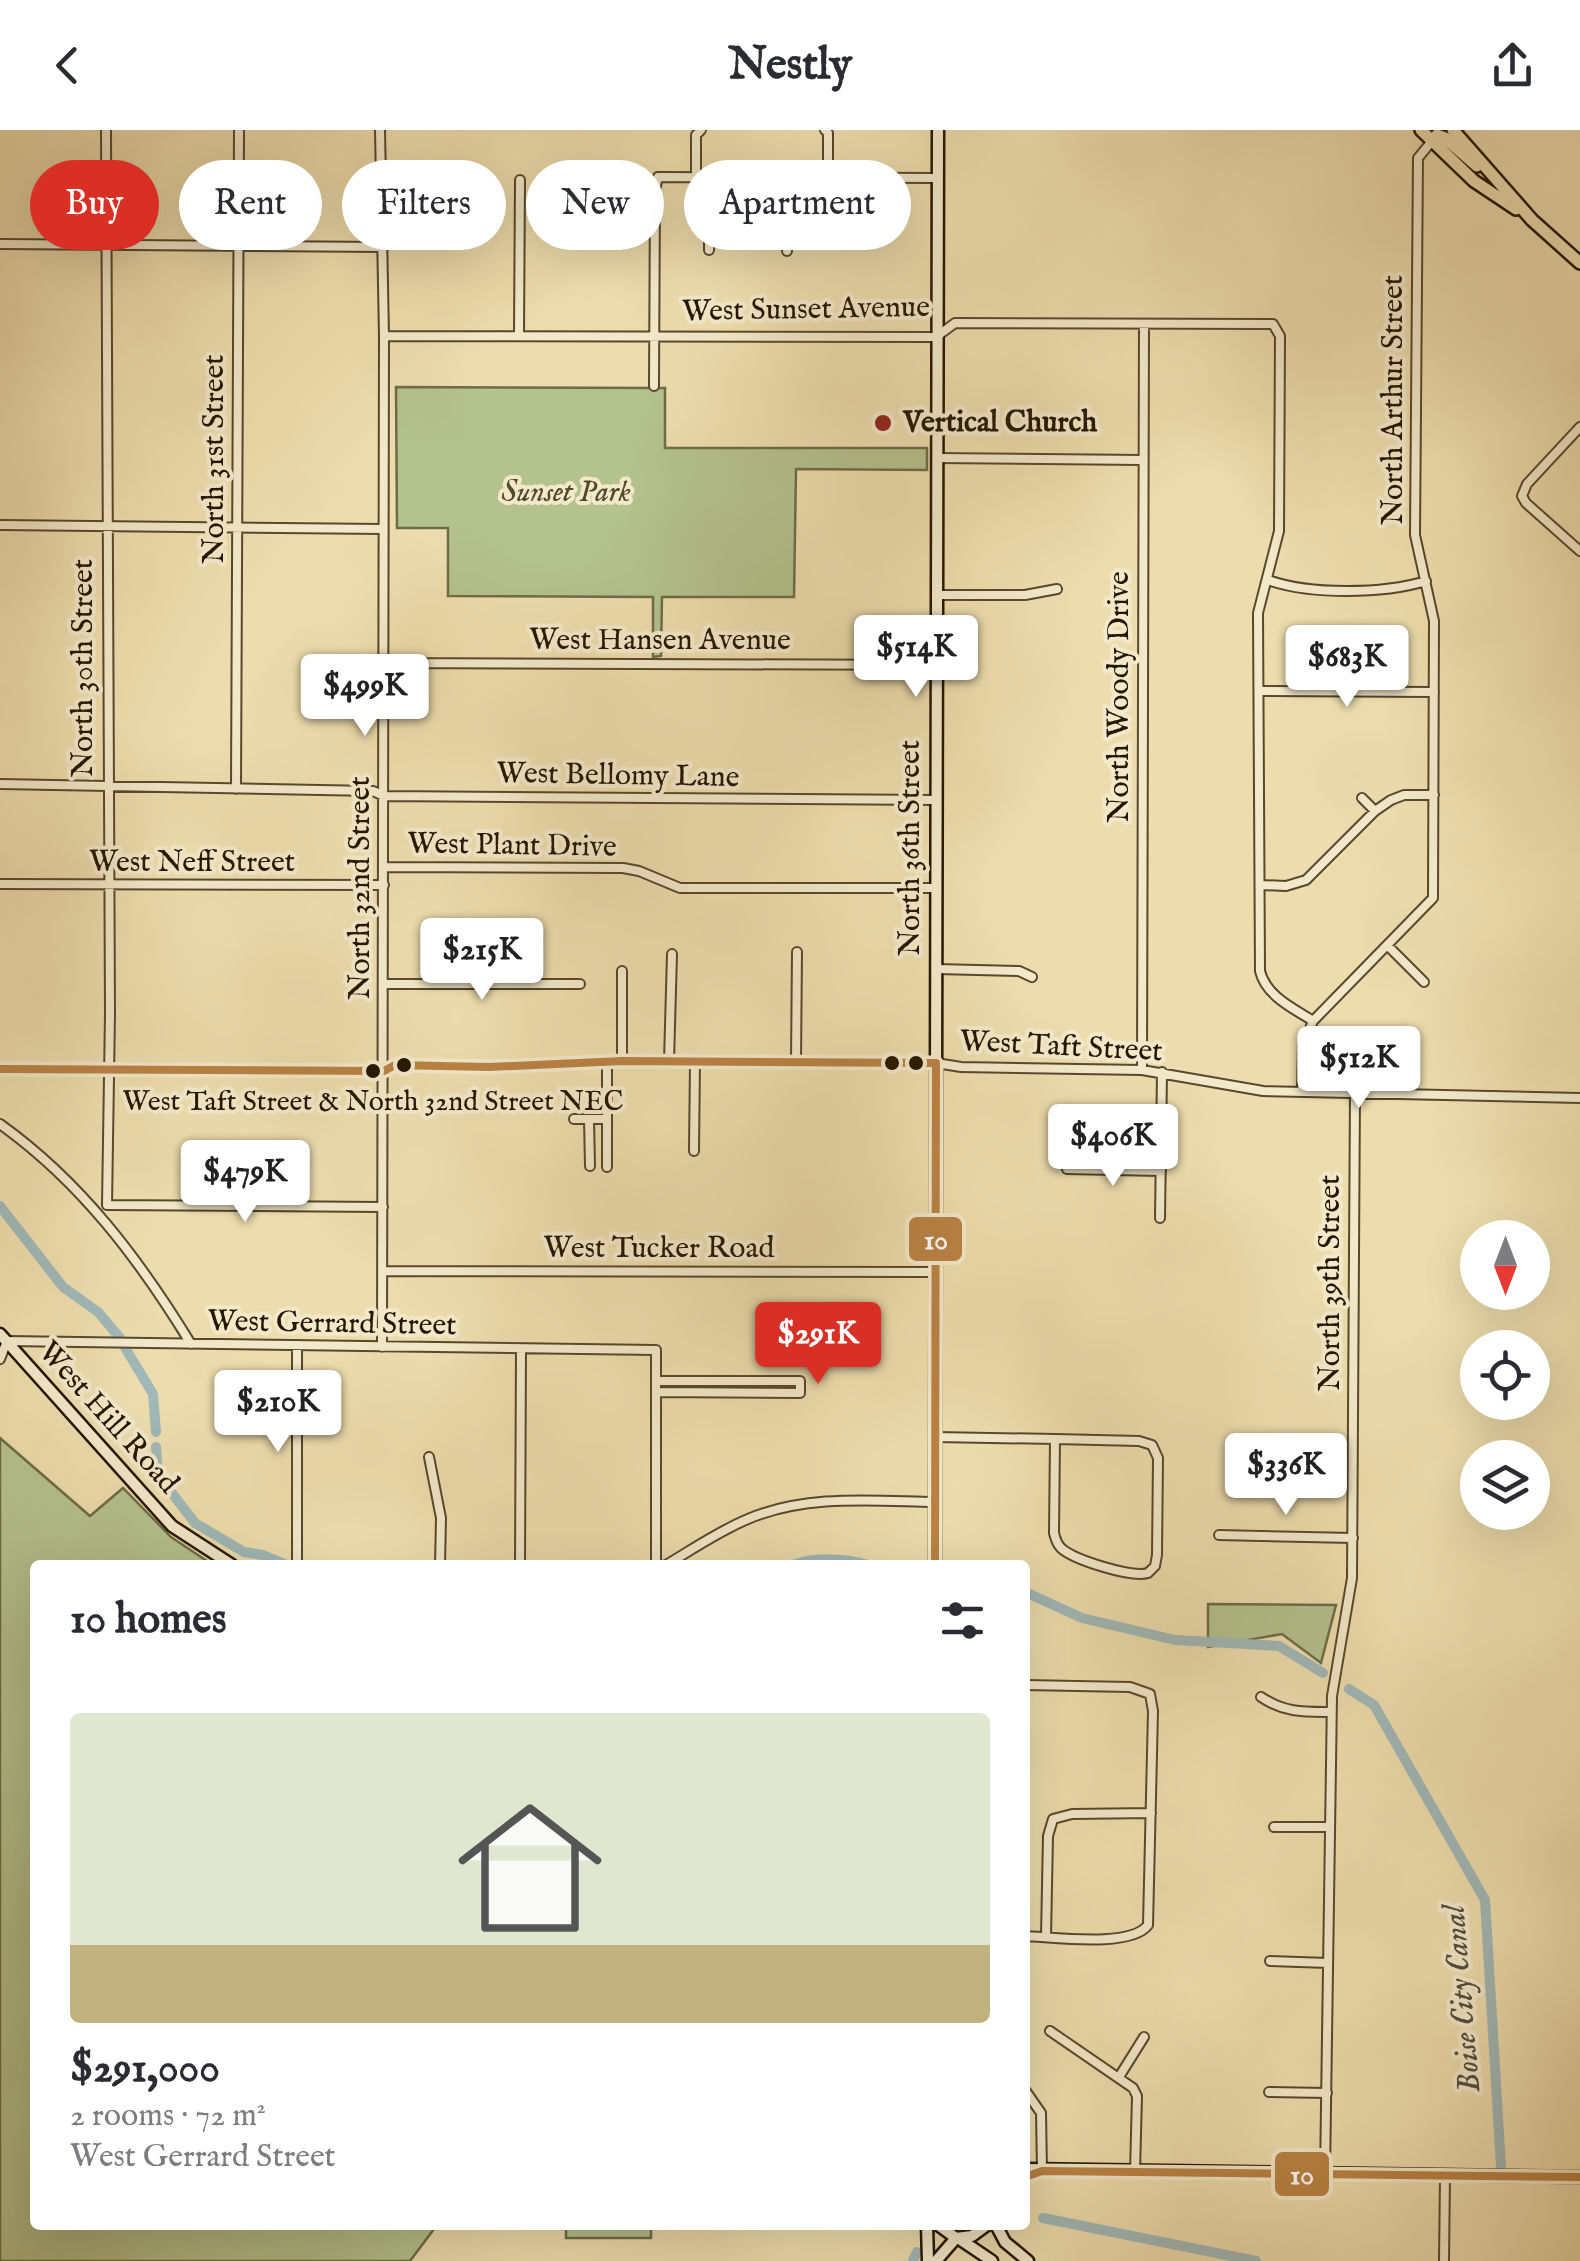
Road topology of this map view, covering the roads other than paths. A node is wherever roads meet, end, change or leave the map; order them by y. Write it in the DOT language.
graph roads {
  1 [pos="106,130"];
  2 [pos="239,130"];
  3 [pos="380,130"];
  4 [pos="701,130"];
  5 [pos="825,130"];
  6 [pos="938,130"];
  7 [pos="1420,130"];
  8 [pos="1453,130"];
  9 [pos="1432,140"];
  10 [pos="106,160"];
  11 [pos="239,160"];
  12 [pos="381,160"];
  13 [pos="696,160"];
  14 [pos="828,160"];
  15 [pos="1490,172"];
  16 [pos="684,176"];
  17 [pos="911,178"];
  18 [pos="938,178"];
  19 [pos="520,180"];
  20 [pos="1532,220"];
  21 [pos="0,244"];
  22 [pos="30,244"];
  23 [pos="106,250"];
  24 [pos="239,250"];
  25 [pos="384,250"];
  26 [pos="1580,262"];
  27 [pos="1144,324"];
  28 [pos="519,334"];
  29 [pos="653,335"];
  30 [pos="384,336"];
  31 [pos="936,336"];
  32 [pos="654,386"];
  33 [pos="1580,427"];
  34 [pos="937,458"];
  35 [pos="1142,460"];
  36 [pos="0,526"];
  37 [pos="106,526"];
  38 [pos="238,527"];
  39 [pos="383,528"];
  40 [pos="1580,551"];
  41 [pos="1268,580"];
  42 [pos="1426,581"];
  43 [pos="1057,589"];
  44 [pos="936,595"];
  45 [pos="384,663"];
  46 [pos="936,664"];
  47 [pos="1259,692"];
  48 [pos="1434,692"];
  49 [pos="0,784"];
  50 [pos="106,786"];
  51 [pos="236,788"];
  52 [pos="1434,795"];
  53 [pos="384,796"];
  54 [pos="1362,798"];
  55 [pos="936,800"];
  56 [pos="1376,811"];
  57 [pos="384,866"];
  58 [pos="0,884"];
  59 [pos="384,885"];
  60 [pos="1260,885"];
  61 [pos="109,886"];
  62 [pos="936,888"];
  63 [pos="1387,945"];
  64 [pos="797,952"];
  65 [pos="672,954"];
  66 [pos="936,969"];
  67 [pos="622,971"];
  68 [pos="1032,977"];
  69 [pos="1424,982"];
  70 [pos="384,984"];
  71 [pos="580,984"];
  72 [pos="1313,1021"];
  73 [pos="622,1061"];
  74 [pos="669,1061"];
  75 [pos="695,1061"];
  76 [pos="796,1062"];
  77 [pos="607,1064"];
  78 [pos="936,1064"];
  79 [pos="109,1068"];
  80 [pos="0,1069"];
  81 [pos="1142,1070"];
  82 [pos="384,1072"];
  83 [pos="1162,1072"];
  84 [pos="1302,1092"];
  85 [pos="1355,1092"];
  86 [pos="1580,1098"];
  87 [pos="607,1118"];
  88 [pos="574,1119"];
  89 [pos="590,1119"];
  90 [pos="0,1124"];
  91 [pos="694,1151"];
  92 [pos="590,1166"];
  93 [pos="607,1167"];
  94 [pos="1066,1169"];
  95 [pos="1161,1170"];
  96 [pos="107,1205"];
  97 [pos="383,1208"];
  98 [pos="98,1214"];
  99 [pos="1160,1218"];
  100 [pos="383,1271"];
  101 [pos="935,1272"];
  102 [pos="3,1338"];
  103 [pos="191,1344"];
  104 [pos="297,1346"];
  105 [pos="382,1347"];
  106 [pos="521,1349"];
  107 [pos="0,1359"];
  108 [pos="656,1380"];
  109 [pos="656,1392"];
  110 [pos="935,1437"];
  111 [pos="1055,1440"];
  112 [pos="430,1456"];
  113 [pos="935,1502"];
  114 [pos="1218,1535"];
  115 [pos="1353,1538"];
  116 [pos="224,1560"];
  117 [pos="297,1560"];
  118 [pos="440,1560"];
  119 [pos="520,1560"];
  120 [pos="656,1560"];
  121 [pos="674,1560"];
  122 [pos="935,1560"];
  123 [pos="1030,1685"];
  124 [pos="1262,1698"];
  125 [pos="1331,1712"];
  126 [pos="1151,1813"];
  127 [pos="1274,1827"];
  128 [pos="1330,1828"];
  129 [pos="1030,1936"];
  130 [pos="1046,1936"];
  131 [pos="1270,1961"];
  132 [pos="1328,1963"];
  133 [pos="1050,2031"];
  134 [pos="1144,2037"];
  135 [pos="1119,2077"];
  136 [pos="1269,2092"];
  137 [pos="1327,2093"];
  138 [pos="1030,2097"];
  139 [pos="1042,2171"];
  140 [pos="1030,2172"];
  141 [pos="1135,2172"];
  142 [pos="1325,2174"];
  143 [pos="1445,2176"];
  144 [pos="1580,2178"];
  145 [pos="928,2230"];
  146 [pos="945,2230"];
  147 [pos="980,2230"];
  148 [pos="999,2230"];
  149 [pos="957,2238"];
  150 [pos="932,2261"];
  151 [pos="992,2261"];
  152 [pos="1028,2261"];
  153 [pos="1444,2261"];
  1 -- 10 [label="street, North 30th Street"];
  2 -- 11 [label="street, North 31st Street"];
  3 -- 12 [label="street, North 32nd Street"];
  4 -- 13 [label="street"];
  5 -- 14 [label="street"];
  6 -- 18 [label="street, North 36th Street"];
  7 -- 9 [label="main road"];
  8 -- 15 [label="main road"];
  9 -- 15 [label="main road"];
  9 -- 20 [label="main road"];
  9 -- 42 [label="street, North Arthur Street"];
  15 -- 20 [label="main road"];
  16 -- 29 [label="street"];
  17 -- 18 [label="street"];
  18 -- 31 [label="street, North 36th Street"];
  19 -- 28 [label="street"];
  20 -- 26 [label="main road"];
  21 -- 22 [label="street"];
  23 -- 37 [label="street, North 30th Street"];
  24 -- 38 [label="street, North 31st Street"];
  25 -- 30 [label="street, North 32nd Street"];
  27 -- 31 [label="street, West Sunset Avenue"];
  27 -- 35 [label="street, North Woody Drive"];
  27 -- 41 [label="street, West Sunset Avenue"];
  28 -- 29 [label="street, West Sunset Avenue"];
  28 -- 30 [label="street, West Sunset Avenue"];
  29 -- 31 [label="street, West Sunset Avenue"];
  29 -- 32 [label="street"];
  30 -- 39 [label="street, North 32nd Street"];
  31 -- 34 [label="street, North 36th Street"];
  33 -- 40 [label="street"];
  34 -- 35 [label="street"];
  34 -- 44 [label="street, North 36th Street"];
  35 -- 81 [label="street, North Woody Drive"];
  36 -- 37 [label="street"];
  37 -- 38 [label="street"];
  37 -- 50 [label="street, North 30th Street"];
  38 -- 39 [label="street"];
  38 -- 51 [label="street, North 31st Street"];
  39 -- 45 [label="street, North 32nd Street"];
  41 -- 42 [label="street"];
  41 -- 47 [label="street"];
  42 -- 48 [label="street, North Arthur Street"];
  43 -- 44 [label="street"];
  44 -- 46 [label="street, North 36th Street"];
  45 -- 46 [label="street, West Hansen Avenue"];
  45 -- 53 [label="street, North 32nd Street"];
  46 -- 55 [label="street, North 36th Street"];
  47 -- 48 [label="street"];
  47 -- 60 [label="street"];
  48 -- 52 [label="street, North Arthur Street"];
  49 -- 50 [label="street, West Bellomy Lane"];
  50 -- 51 [label="street, West Bellomy Lane"];
  50 -- 61 [label="street, North 30th Street"];
  51 -- 53 [label="street, West Bellomy Lane"];
  52 -- 56 [label="street"];
  52 -- 63 [label="street, North Arthur Street"];
  53 -- 55 [label="street, West Bellomy Lane"];
  53 -- 57 [label="street, North 32nd Street"];
  54 -- 56 [label="street"];
  55 -- 62 [label="street, North 36th Street"];
  56 -- 60 [label="street"];
  57 -- 59 [label="street, North 32nd Street"];
  57 -- 62 [label="street, West Plant Drive"];
  58 -- 61 [label="street, West Neff Street"];
  59 -- 61 [label="street, West Neff Street"];
  59 -- 70 [label="street, North 32nd Street"];
  60 -- 72 [label="street"];
  61 -- 79 [label="street, North 30th Street"];
  62 -- 66 [label="street, North 36th Street"];
  63 -- 69 [label="street"];
  63 -- 72 [label="street, North Arthur Street"];
  64 -- 76 [label="street"];
  65 -- 74 [label="street"];
  66 -- 68 [label="street"];
  66 -- 78 [label="street, North 36th Street"];
  67 -- 73 [label="street"];
  70 -- 71 [label="street"];
  70 -- 82 [label="street, North 32nd Street"];
  72 -- 84 [label="street"];
  73 -- 74 [label="street, West Taft Street"];
  73 -- 77 [label="street, West Taft Street"];
  74 -- 75 [label="street, West Taft Street"];
  75 -- 76 [label="street, West Taft Street"];
  75 -- 91 [label="street"];
  76 -- 78 [label="street, West Taft Street"];
  77 -- 82 [label="street, West Taft Street"];
  77 -- 87 [label="street"];
  78 -- 81 [label="street, West Taft Street"];
  78 -- 101 [label="street, North 36th Street"];
  79 -- 80 [label="street, West Taft Street"];
  79 -- 82 [label="street, West Taft Street"];
  79 -- 96 [label="street, North 30th Street"];
  81 -- 83 [label="street, West Taft Street"];
  82 -- 97 [label="street, North 32nd Street"];
  83 -- 84 [label="street, West Taft Street"];
  83 -- 95 [label="street"];
  84 -- 85 [label="street, West Taft Street"];
  85 -- 86 [label="street, West Taft Street"];
  85 -- 115 [label="street, North 39th Street"];
  87 -- 89 [label="street"];
  87 -- 93 [label="street"];
  88 -- 89 [label="street"];
  89 -- 92 [label="street"];
  90 -- 98 [label="street"];
  94 -- 95 [label="street"];
  95 -- 99 [label="street"];
  96 -- 97 [label="street"];
  96 -- 98 [label="street"];
  97 -- 100 [label="street, North 32nd Street"];
  98 -- 103 [label="street"];
  100 -- 101 [label="street, West Tucker Road"];
  100 -- 105 [label="street, North 32nd Street"];
  101 -- 110 [label="street, North 36th Street"];
  102 -- 103 [label="street, West Gerrard Street"];
  102 -- 107 [label="street"];
  102 -- 116 [label="street, West Hill Road"];
  103 -- 104 [label="street, West Gerrard Street"];
  104 -- 105 [label="street, West Gerrard Street"];
  104 -- 117 [label="street"];
  105 -- 106 [label="street, West Gerrard Street"];
  106 -- 108 [label="street, West Gerrard Street"];
  106 -- 119 [label="street"];
  108 -- 109 [label="street"];
  108 -- 109 [label="street"];
  109 -- 120 [label="street"];
  110 -- 111 [label="street"];
  110 -- 113 [label="street, North 36th Street"];
  111 -- 111 [label="street"];
  112 -- 118 [label="street"];
  113 -- 121 [label="street"];
  113 -- 122 [label="street, North 36th Street"];
  114 -- 115 [label="street"];
  115 -- 125 [label="street, North 39th Street"];
  123 -- 126 [label="street"];
  124 -- 125 [label="street"];
  125 -- 128 [label="street, North 39th Street"];
  126 -- 130 [label="street"];
  126 -- 130 [label="street"];
  127 -- 128 [label="street"];
  128 -- 132 [label="street, North 39th Street"];
  129 -- 130 [label="street"];
  131 -- 132 [label="street"];
  132 -- 137 [label="street, North 39th Street"];
  133 -- 135 [label="street"];
  134 -- 135 [label="street"];
  135 -- 141 [label="street"];
  136 -- 137 [label="street"];
  137 -- 142 [label="street, North 39th Street"];
  138 -- 139 [label="street"];
  139 -- 140 [label="street"];
  139 -- 141 [label="street"];
  141 -- 142 [label="street"];
  142 -- 143 [label="street"];
  143 -- 144 [label="street"];
  143 -- 153 [label="street"];
  145 -- 150 [label="street"];
  146 -- 149 [label="street"];
  147 -- 149 [label="street"];
  148 -- 152 [label="street"];
  149 -- 150 [label="street"];
  149 -- 151 [label="street"];
}
